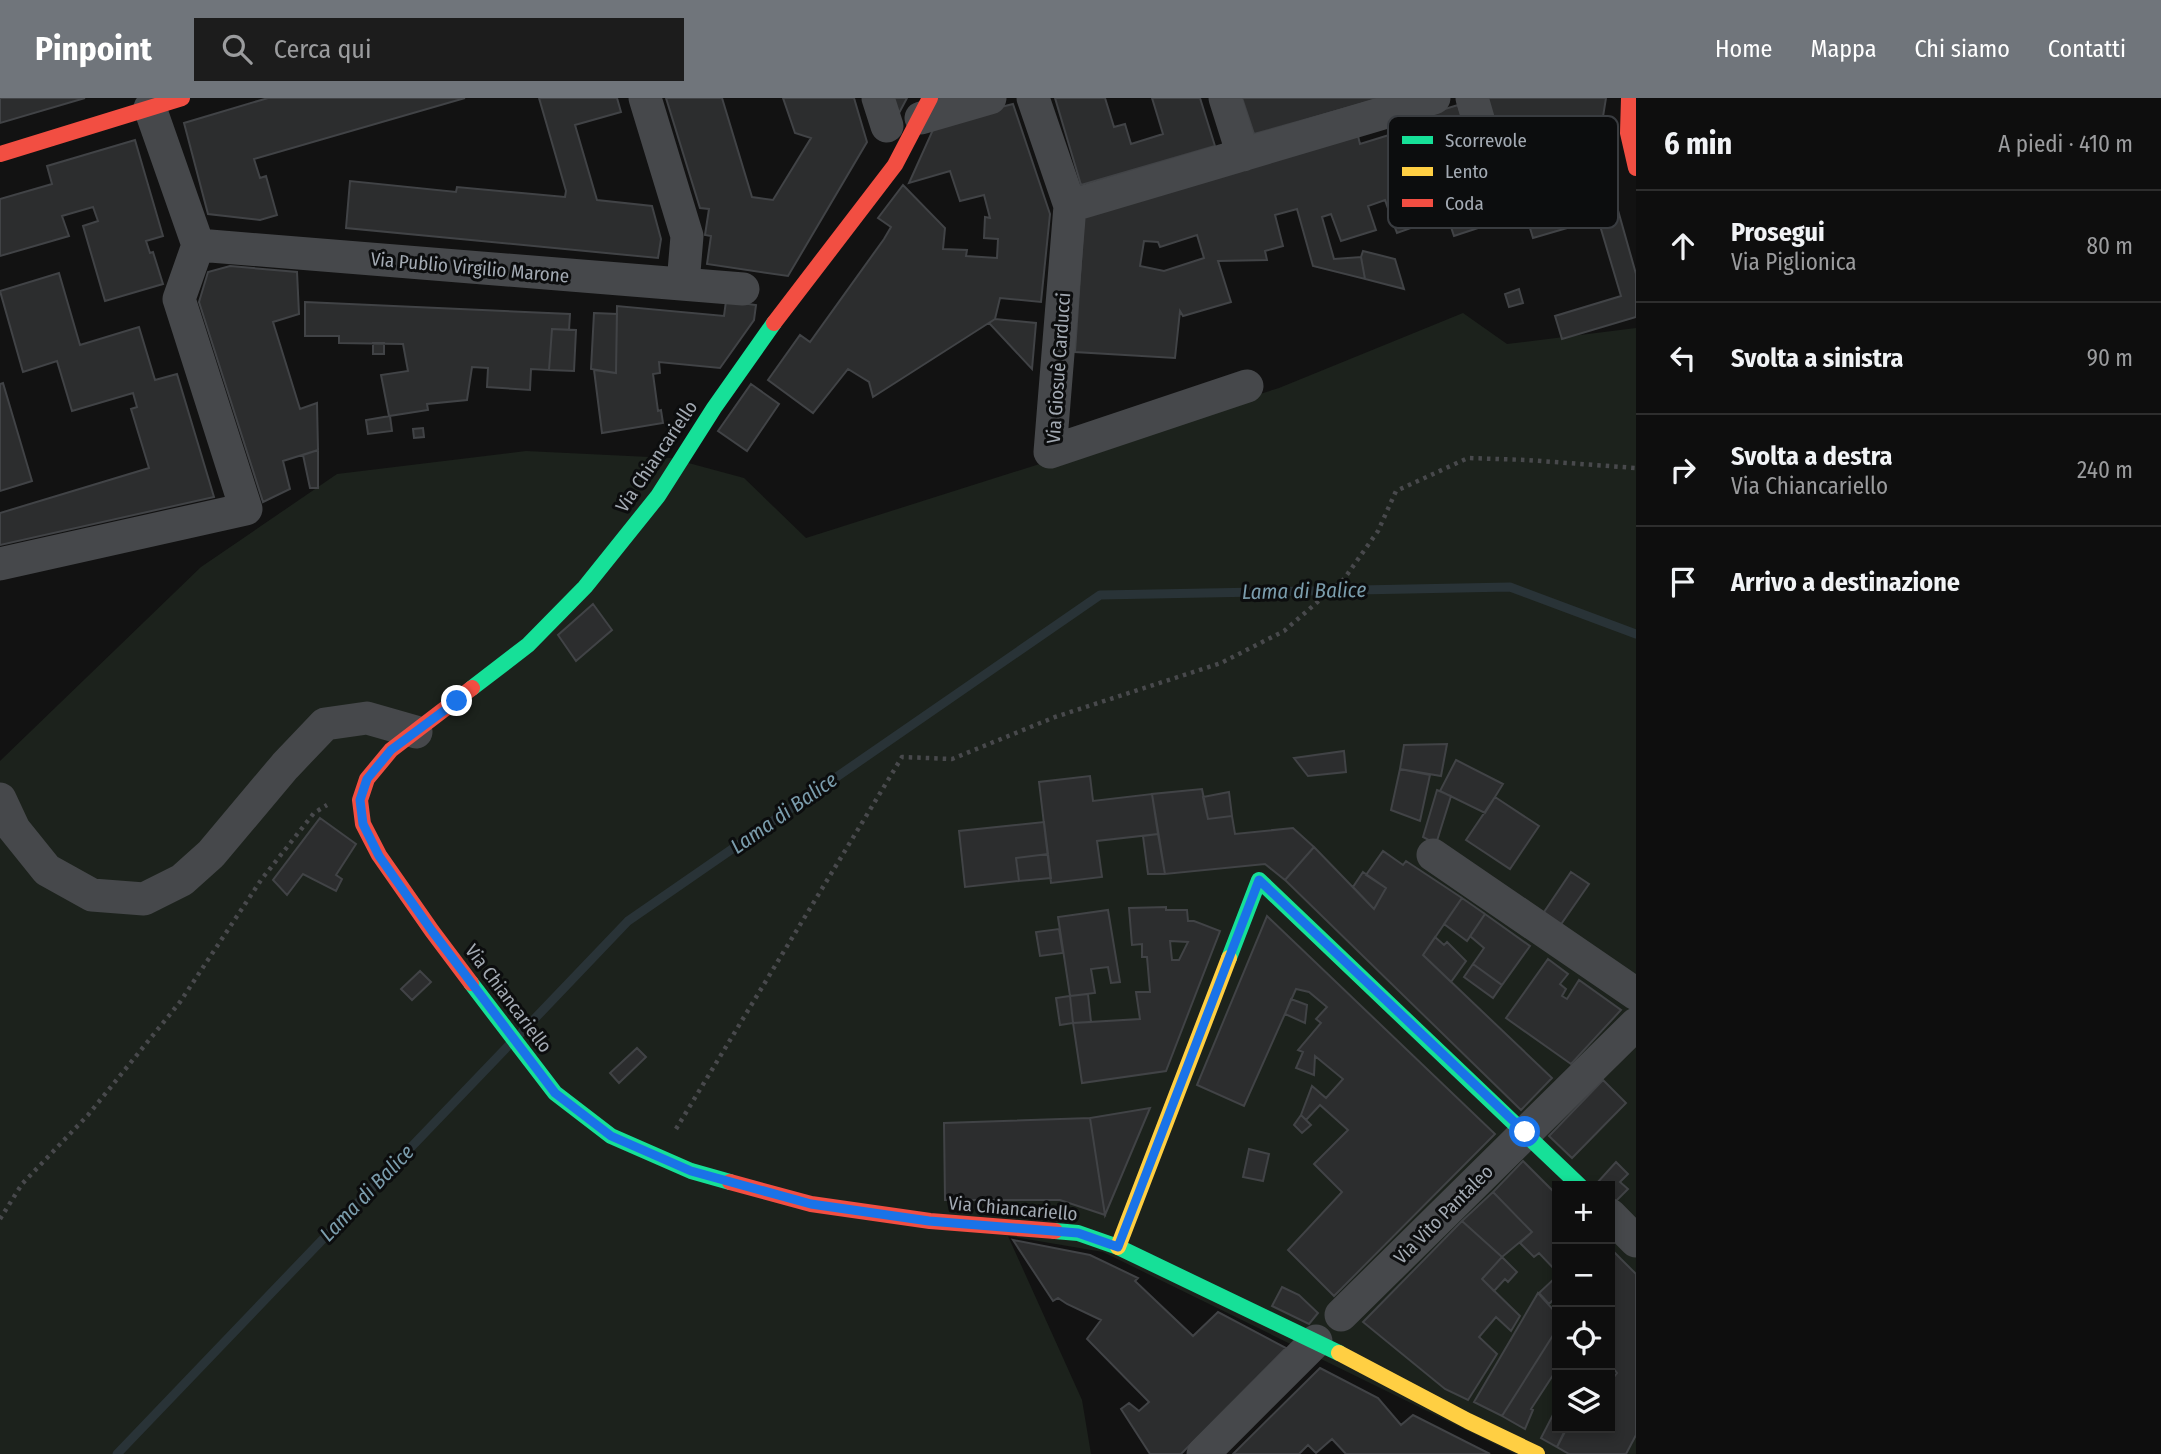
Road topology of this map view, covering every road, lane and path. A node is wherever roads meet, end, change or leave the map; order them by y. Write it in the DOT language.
graph roads {
  1 [pos="182,98"];
  2 [pos="645,98"];
  3 [pos="990,98"];
  4 [pos="1033,98"];
  5 [pos="1225,98"];
  6 [pos="1434,98"];
  7 [pos="1472,98"];
  8 [pos="1629,98"];
  9 [pos="150,108"];
  10 [pos="926,108"];
  11 [pos="1477,116"];
  12 [pos="0,154"];
  13 [pos="1243,155"];
  14 [pos="1636,168"];
  15 [pos="1070,206"];
  16 [pos="198,245"];
  17 [pos="683,284"];
  18 [pos="743,289"];
  19 [pos="1247,386"];
  20 [pos="1636,468"];
  21 [pos="0,564"];
  22 [pos="416,732"];
  23 [pos="0,799"];
  24 [pos="360,800"];
  25 [pos="1433,855"];
  26 [pos="1636,994"];
  27 [pos="1636,1024"];
  28 [pos="1525,1132"];
  29 [pos="660,1157"];
  30 [pos="1575,1181"];
  31 [pos="0,1219"];
  32 [pos="1615,1220"];
  33 [pos="1636,1241"];
  34 [pos="1118,1247"];
  35 [pos="1341,1315"];
  36 [pos="1316,1341"];
  37 [pos="1203,1454"];
  38 [pos="1537,1454"];
  1 -- 9 [label="street"];
  2 -- 17 [label="street"];
  3 -- 10 [label="street"];
  4 -- 15 [label="street, Via Giosuè Carducci"];
  5 -- 13 [label="street"];
  6 -- 13 [label="street"];
  7 -- 11 [label="street"];
  8 -- 14 [label="street"];
  9 -- 12 [label="street"];
  9 -- 16 [label="street"];
  10 -- 22 [label="street, Via Chiancariello"];
  13 -- 15 [label="street"];
  15 -- 19 [label="street, Via Giosuè Carducci"];
  16 -- 17 [label="street, Via Publio Virgilio Marone"];
  16 -- 21 [label="street"];
  17 -- 18 [label="street, Via Publio Virgilio Marone"];
  20 -- 29 [label="path"];
  22 -- 23 [label="street"];
  22 -- 24 [label="street, Via Chiancariello"];
  24 -- 29 [label="street, Via Chiancariello"];
  24 -- 31 [label="path"];
  25 -- 26 [label="street"];
  27 -- 28 [label="street, Via Vito Pantaleo"];
  28 -- 30 [label="street"];
  28 -- 34 [label="street"];
  28 -- 35 [label="street, Via Vito Pantaleo"];
  29 -- 34 [label="street, Via Chiancariello"];
  32 -- 33 [label="street"];
  34 -- 36 [label="street, Via Chiancariello"];
  36 -- 37 [label="street"];
  36 -- 38 [label="street, Via Chiancariello"];
}
